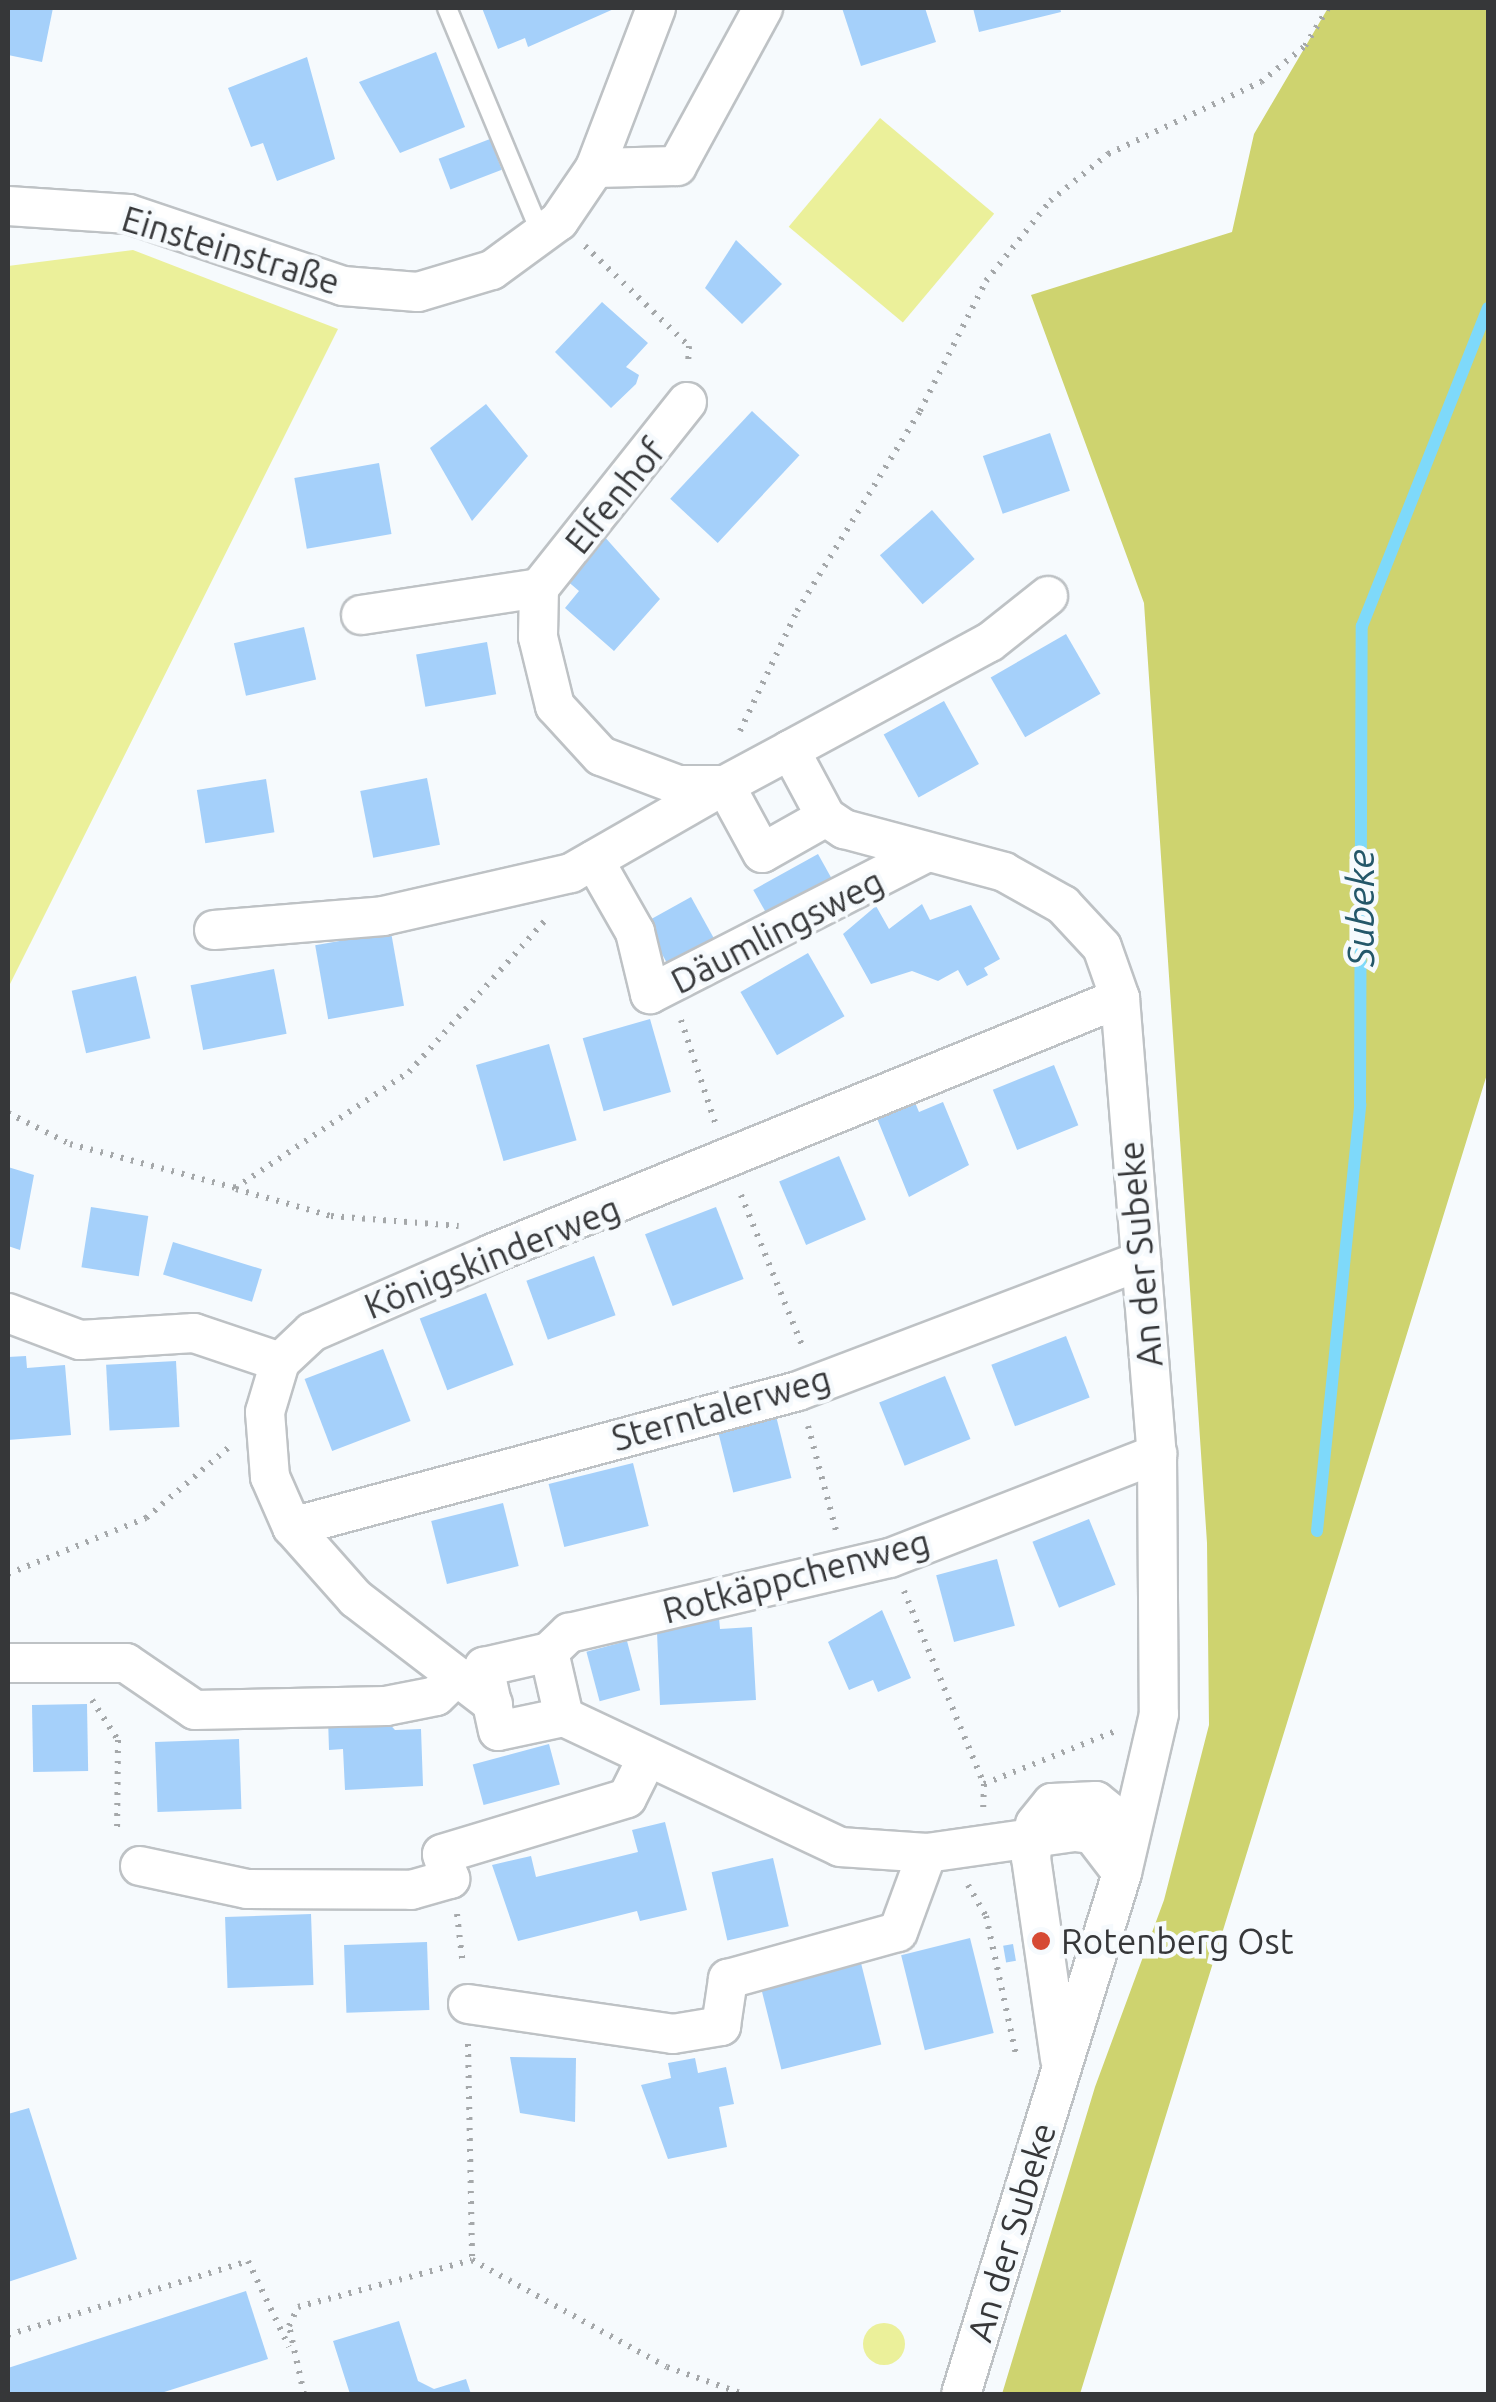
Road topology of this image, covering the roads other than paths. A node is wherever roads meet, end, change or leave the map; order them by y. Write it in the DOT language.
graph roads {
  1 [pos="447,8"];
  2 [pos="656,8"];
  3 [pos="762,8"];
  4 [pos="595,168"];
  5 [pos="8,206"];
  6 [pos="551,228"];
  7 [pos="687,402"];
  8 [pos="539,588"];
  9 [pos="1048,596"];
  10 [pos="360,615"];
  11 [pos="790,750"];
  12 [pos="725,785"];
  13 [pos="826,817"];
  14 [pos="926,853"];
  15 [pos="582,866"];
  16 [pos="214,930"];
  17 [pos="1120,998"];
  18 [pos="1141,1260"];
  19 [pos="8,1313"];
  20 [pos="280,1362"];
  21 [pos="1157,1454"];
  22 [pos="292,1526"];
  23 [pos="549,1652"];
  24 [pos="8,1664"];
  25 [pos="456,1677"];
  26 [pos="492,1704"];
  27 [pos="564,1717"];
  28 [pos="647,1758"];
  29 [pos="1034,1837"];
  30 [pos="936,1852"];
  31 [pos="128,1861"];
  32 [pos="1122,1872"];
  33 [pos="468,2004"];
  34 [pos="1062,2070"];
  35 [pos="961,2394"];
  1 -- 6 [label="lane"];
  2 -- 4 [label="street, Einsteinstraße"];
  3 -- 4 [label="street"];
  4 -- 6 [label="street, Einsteinstraße"];
  5 -- 6 [label="street, Einsteinstraße"];
  7 -- 8 [label="street, Elfenhof"];
  8 -- 10 [label="street, Elfenhof"];
  8 -- 12 [label="street, Elfenhof"];
  9 -- 11 [label="street"];
  11 -- 12 [label="street"];
  11 -- 13 [label="street"];
  12 -- 13 [label="street"];
  12 -- 15 [label="street"];
  13 -- 14 [label="street, An der Subeke"];
  14 -- 15 [label="street, Däumlingsweg"];
  14 -- 17 [label="street, An der Subeke"];
  15 -- 16 [label="street"];
  17 -- 18 [label="street, An der Subeke"];
  17 -- 20 [label="street, Königskinderweg"];
  18 -- 21 [label="street, An der Subeke"];
  18 -- 22 [label="street, Sterntalerweg"];
  19 -- 20 [label="street"];
  20 -- 22 [label="street"];
  21 -- 23 [label="street, Rotkäppchenweg"];
  21 -- 32 [label="street, An der Subeke"];
  22 -- 25 [label="street"];
  23 -- 26 [label="street"];
  23 -- 27 [label="street"];
  24 -- 25 [label="street"];
  25 -- 26 [label="street"];
  26 -- 27 [label="street"];
  27 -- 28 [label="street"];
  28 -- 30 [label="street"];
  28 -- 31 [label="street"];
  29 -- 30 [label="street"];
  29 -- 32 [label="street, An der Subeke"];
  29 -- 34 [label="street, An der Subeke"];
  30 -- 33 [label="street"];
  32 -- 34 [label="street, An der Subeke"];
  34 -- 35 [label="street, An der Subeke"];
}
